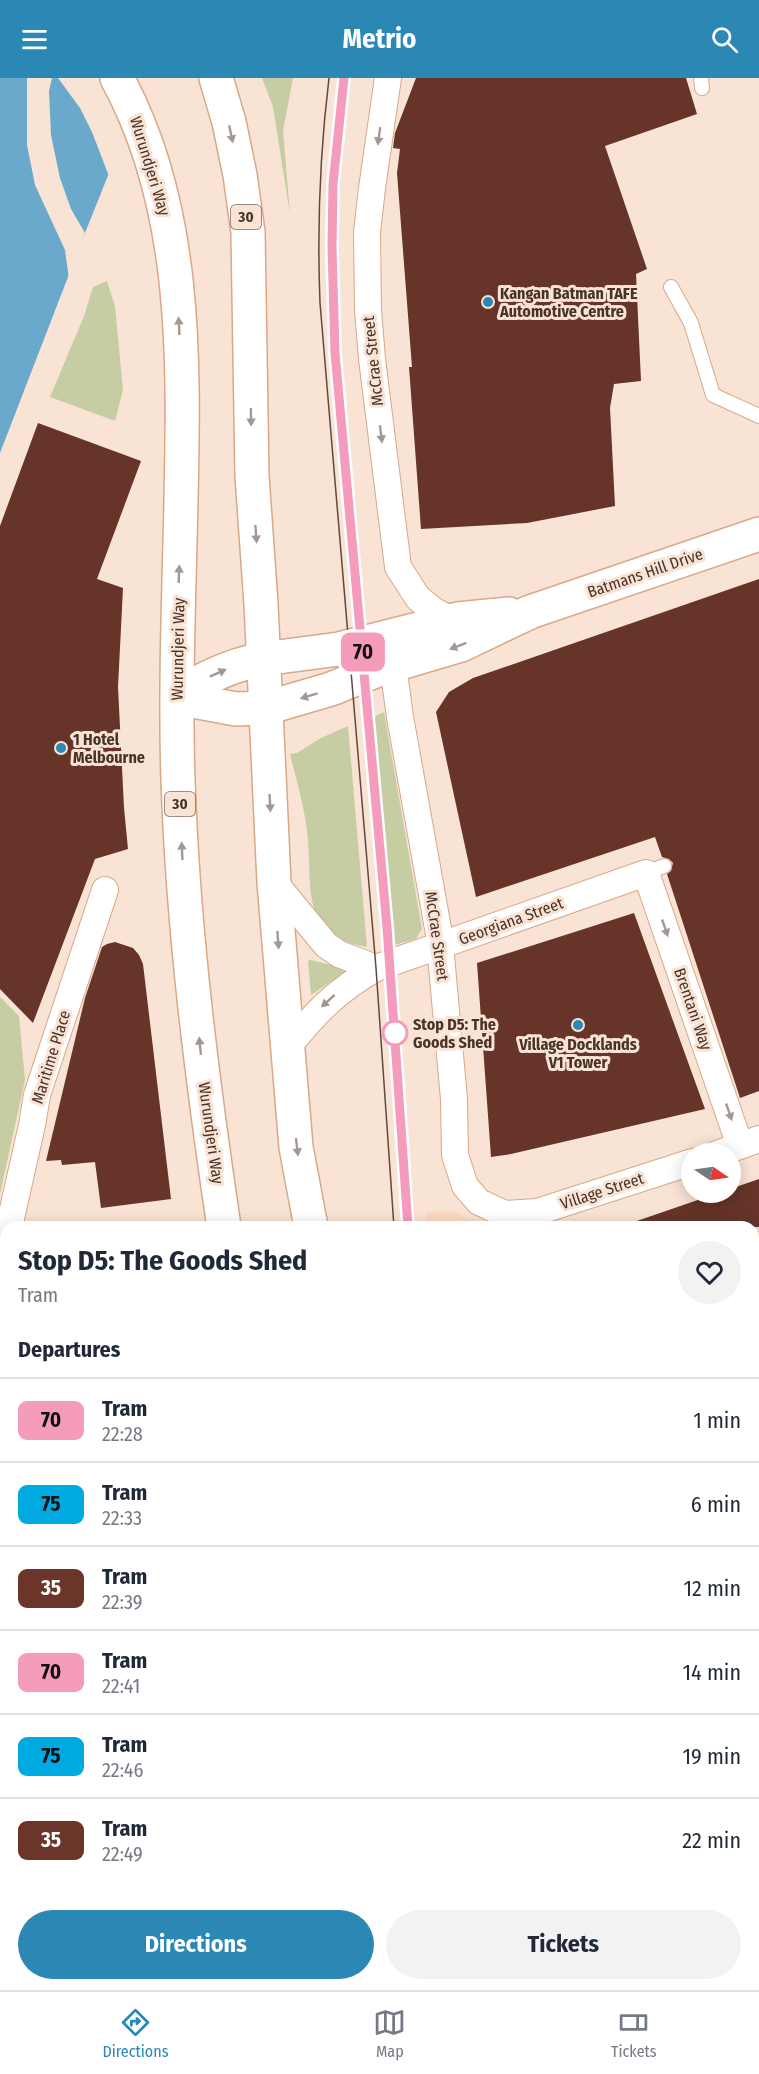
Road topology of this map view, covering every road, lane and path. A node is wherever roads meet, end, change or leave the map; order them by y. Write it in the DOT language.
graph roads {
  1 [pos="117,78"];
  2 [pos="216,78"];
  3 [pos="388,78"];
  4 [pos="671,287"];
  5 [pos="709,339"];
  6 [pos="702,358"];
  7 [pos="759,417"];
  8 [pos="759,534"];
  9 [pos="530,612"];
  10 [pos="451,620"];
  11 [pos="263,659"];
  12 [pos="393,666"];
  13 [pos="177,697"];
  14 [pos="266,708"];
  15 [pos="655,869"];
  16 [pos="274,882"];
  17 [pos="105,890"];
  18 [pos="441,946"];
  19 [pos="376,968"];
  20 [pos="286,1048"];
  21 [pos="738,1143"];
  22 [pos="681,1166"];
  23 [pos="479,1202"];
  24 [pos="10,1221"];
  25 [pos="223,1221"];
  26 [pos="310,1221"];
  13 -- 1 [label="main road, Wurundjeri Way / 30, one-way"];
  2 -- 11 [label="main road, 30, one-way"];
  3 -- 10 [label="street, McCrae Street, one-way"];
  4 -- 6 [label="lane"];
  5 -- 6 [label="lane"];
  6 -- 7 [label="lane"];
  8 -- 9 [label="main road, Batmans Hill Drive"];
  9 -- 10 [label="main road, Batmans Hill Drive"];
  9 -- 12 [label="main road, Batmans Hill Drive, one-way"];
  10 -- 11 [label="main road, Batmans Hill Drive"];
  13 -- 11 [label="main road, Batmans Hill Drive, one-way"];
  11 -- 14 [label="main road, 30"];
  12 -- 14 [label="main road, Batmans Hill Drive, one-way"];
  12 -- 18 [label="street, McCrae Street"];
  13 -- 14 [label="main road, Batmans Hill Drive"];
  25 -- 13 [label="main road, Wurundjeri Way / 30, one-way"];
  14 -- 16 [label="main road, 30, one-way"];
  15 -- 18 [label="street, Georgiana Street"];
  15 -- 21 [label="street, Brentani Way, one-way"];
  16 -- 19 [label="street"];
  16 -- 20 [label="main road, 30, one-way"];
  17 -- 24 [label="street, Maritime Place"];
  18 -- 19 [label="street, Georgiana Street"];
  18 -- 23 [label="street, McCrae Street"];
  19 -- 20 [label="street, Georgiana Street, one-way"];
  20 -- 26 [label="main road, 30, one-way"];
  22 -- 23 [label="street, Village Street"];
}
